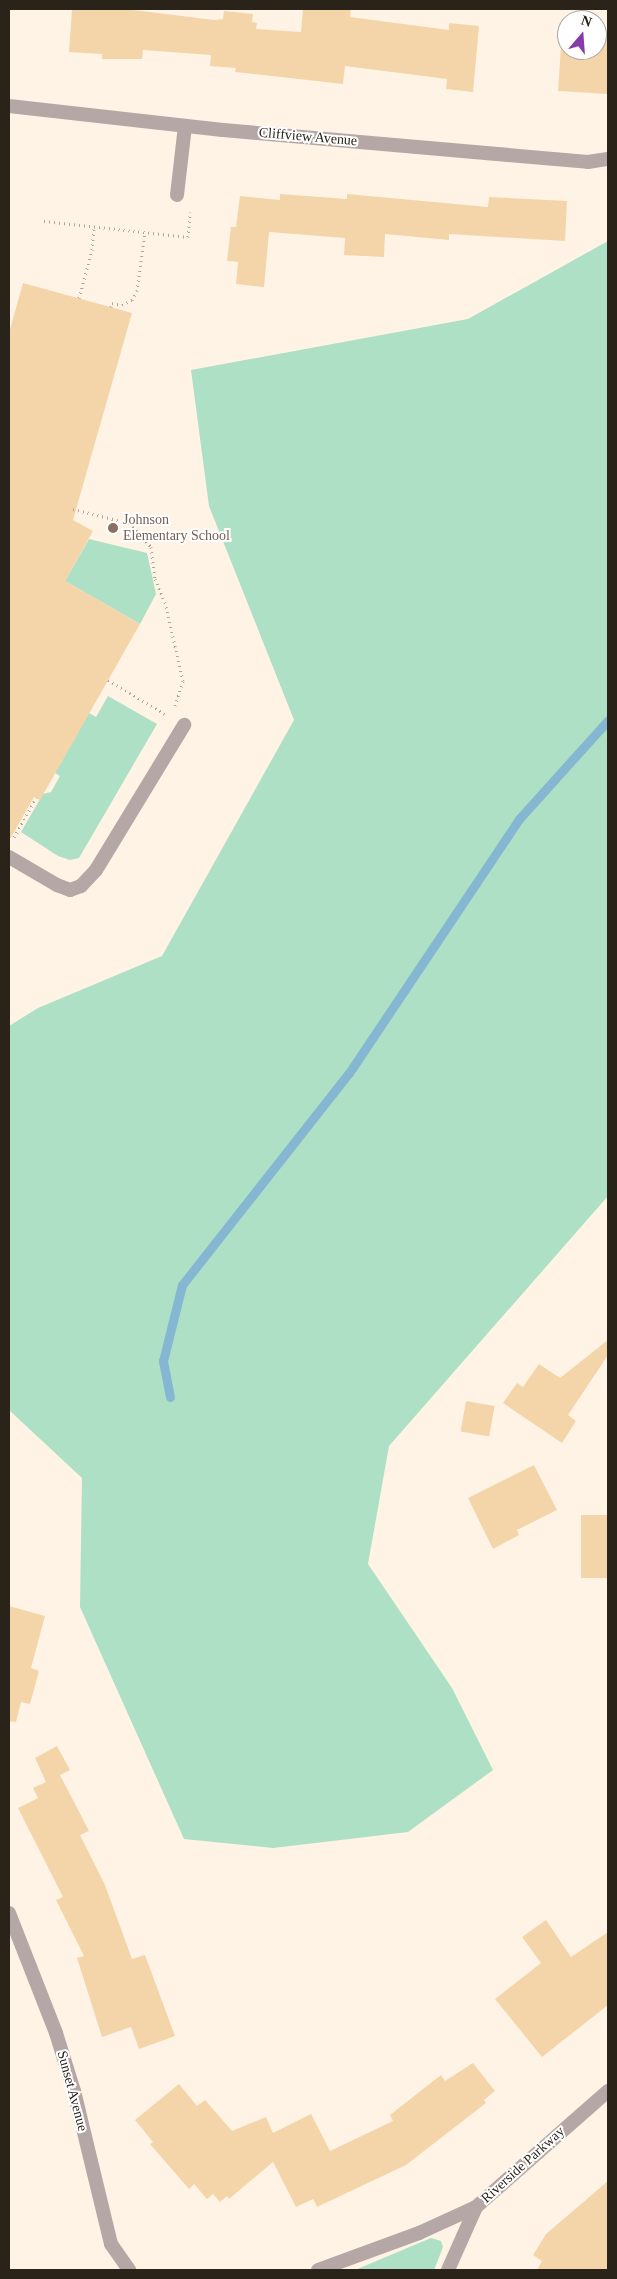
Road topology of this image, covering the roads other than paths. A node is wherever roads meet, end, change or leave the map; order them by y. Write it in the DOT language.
graph roads {
  1 [pos="9,106"];
  2 [pos="185,126"];
  3 [pos="608,159"];
  4 [pos="177,195"];
  5 [pos="184,725"];
  6 [pos="9,857"];
  7 [pos="9,1913"];
  8 [pos="608,2091"];
  9 [pos="476,2207"];
  10 [pos="130,2270"];
  11 [pos="318,2270"];
  12 [pos="448,2270"];
  1 -- 2 [label="street, Cliffview Avenue"];
  2 -- 3 [label="street, Cliffview Avenue"];
  2 -- 4 [label="street"];
  5 -- 6 [label="street"];
  7 -- 10 [label="street, Sunset Avenue"];
  8 -- 9 [label="street, Riverside Parkway"];
  9 -- 11 [label="street, Riverside Parkway"];
  9 -- 12 [label="street"];
}
